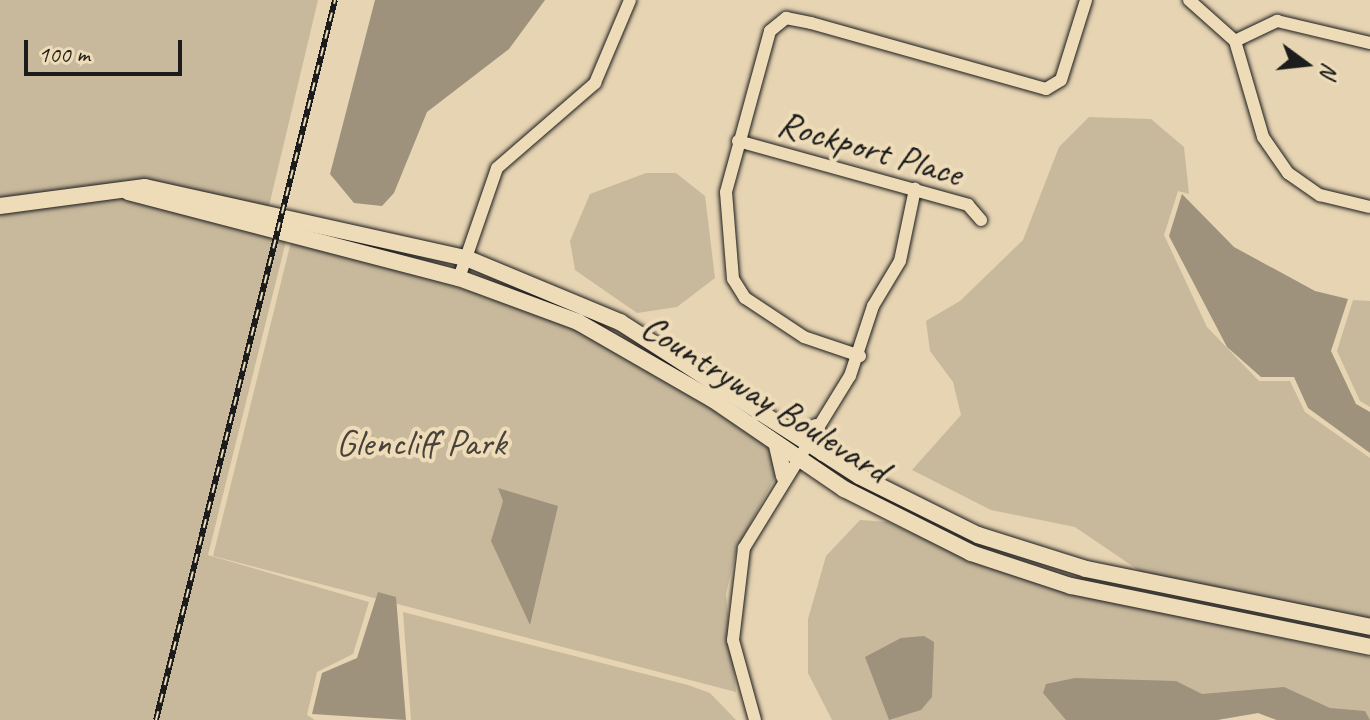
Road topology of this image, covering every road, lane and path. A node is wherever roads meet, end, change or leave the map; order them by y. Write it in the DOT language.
graph roads {
  1 [pos="630,0"];
  2 [pos="1086,0"];
  3 [pos="1189,0"];
  4 [pos="1235,41"];
  5 [pos="1370,43"];
  6 [pos="738,141"];
  7 [pos="915,189"];
  8 [pos="128,192"];
  9 [pos="0,206"];
  10 [pos="1370,207"];
  11 [pos="981,220"];
  12 [pos="466,258"];
  13 [pos="459,278"];
  14 [pos="860,356"];
  15 [pos="697,390"];
  16 [pos="816,427"];
  17 [pos="776,445"];
  18 [pos="798,446"];
  19 [pos="824,454"];
  20 [pos="814,471"];
  21 [pos="784,476"];
  22 [pos="904,500"];
  23 [pos="1370,627"];
  24 [pos="1370,647"];
  25 [pos="755,720"];
  1 -- 12 [label="street"];
  2 -- 6 [label="street"];
  3 -- 4 [label="street"];
  4 -- 5 [label="street"];
  4 -- 10 [label="street"];
  6 -- 7 [label="street, Rockport Place"];
  6 -- 14 [label="street"];
  7 -- 11 [label="street, Rockport Place"];
  7 -- 14 [label="street"];
  8 -- 9 [label="street, Countryway Boulevard"];
  8 -- 12 [label="street, Countryway Boulevard"];
  8 -- 13 [label="street, Countryway Boulevard"];
  12 -- 13 [label="street"];
  12 -- 18 [label="street, Countryway Boulevard"];
  13 -- 15 [label="street, Countryway Boulevard"];
  14 -- 16 [label="street"];
  15 -- 17 [label="street, Countryway Boulevard"];
  15 -- 18 [label="street"];
  16 -- 18 [label="street"];
  16 -- 18 [label="street"];
  16 -- 19 [label="street"];
  17 -- 18 [label="street, Countryway Boulevard"];
  17 -- 21 [label="street"];
  18 -- 19 [label="street, Countryway Boulevard"];
  18 -- 20 [label="street, Countryway Boulevard"];
  18 -- 21 [label="street"];
  18 -- 22 [label="street"];
  19 -- 22 [label="street, Countryway Boulevard"];
  20 -- 21 [label="street"];
  20 -- 24 [label="street, Countryway Boulevard"];
  21 -- 25 [label="street"];
  22 -- 23 [label="street, Countryway Boulevard"];
}
